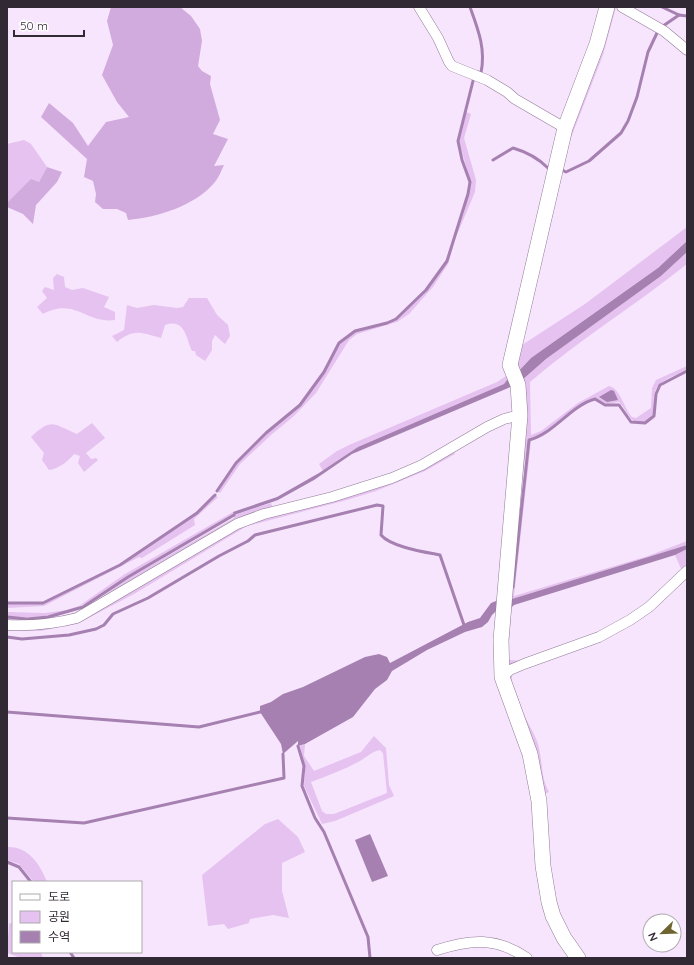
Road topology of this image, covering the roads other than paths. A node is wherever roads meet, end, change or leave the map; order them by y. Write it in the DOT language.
graph roads {
  1 [pos="419,7"];
  2 [pos="608,7"];
  3 [pos="622,7"];
  4 [pos="687,50"];
  5 [pos="565,128"];
  6 [pos="520,415"];
  7 [pos="687,571"];
  8 [pos="7,625"];
  9 [pos="502,677"];
  10 [pos="437,950"];
  11 [pos="527,958"];
  12 [pos="578,958"];
  1 -- 5 [label="street"];
  2 -- 5 [label="street"];
  3 -- 4 [label="street"];
  5 -- 6 [label="street"];
  6 -- 8 [label="street"];
  6 -- 9 [label="street"];
  7 -- 9 [label="street"];
  9 -- 12 [label="street"];
  10 -- 11 [label="street"];
}
